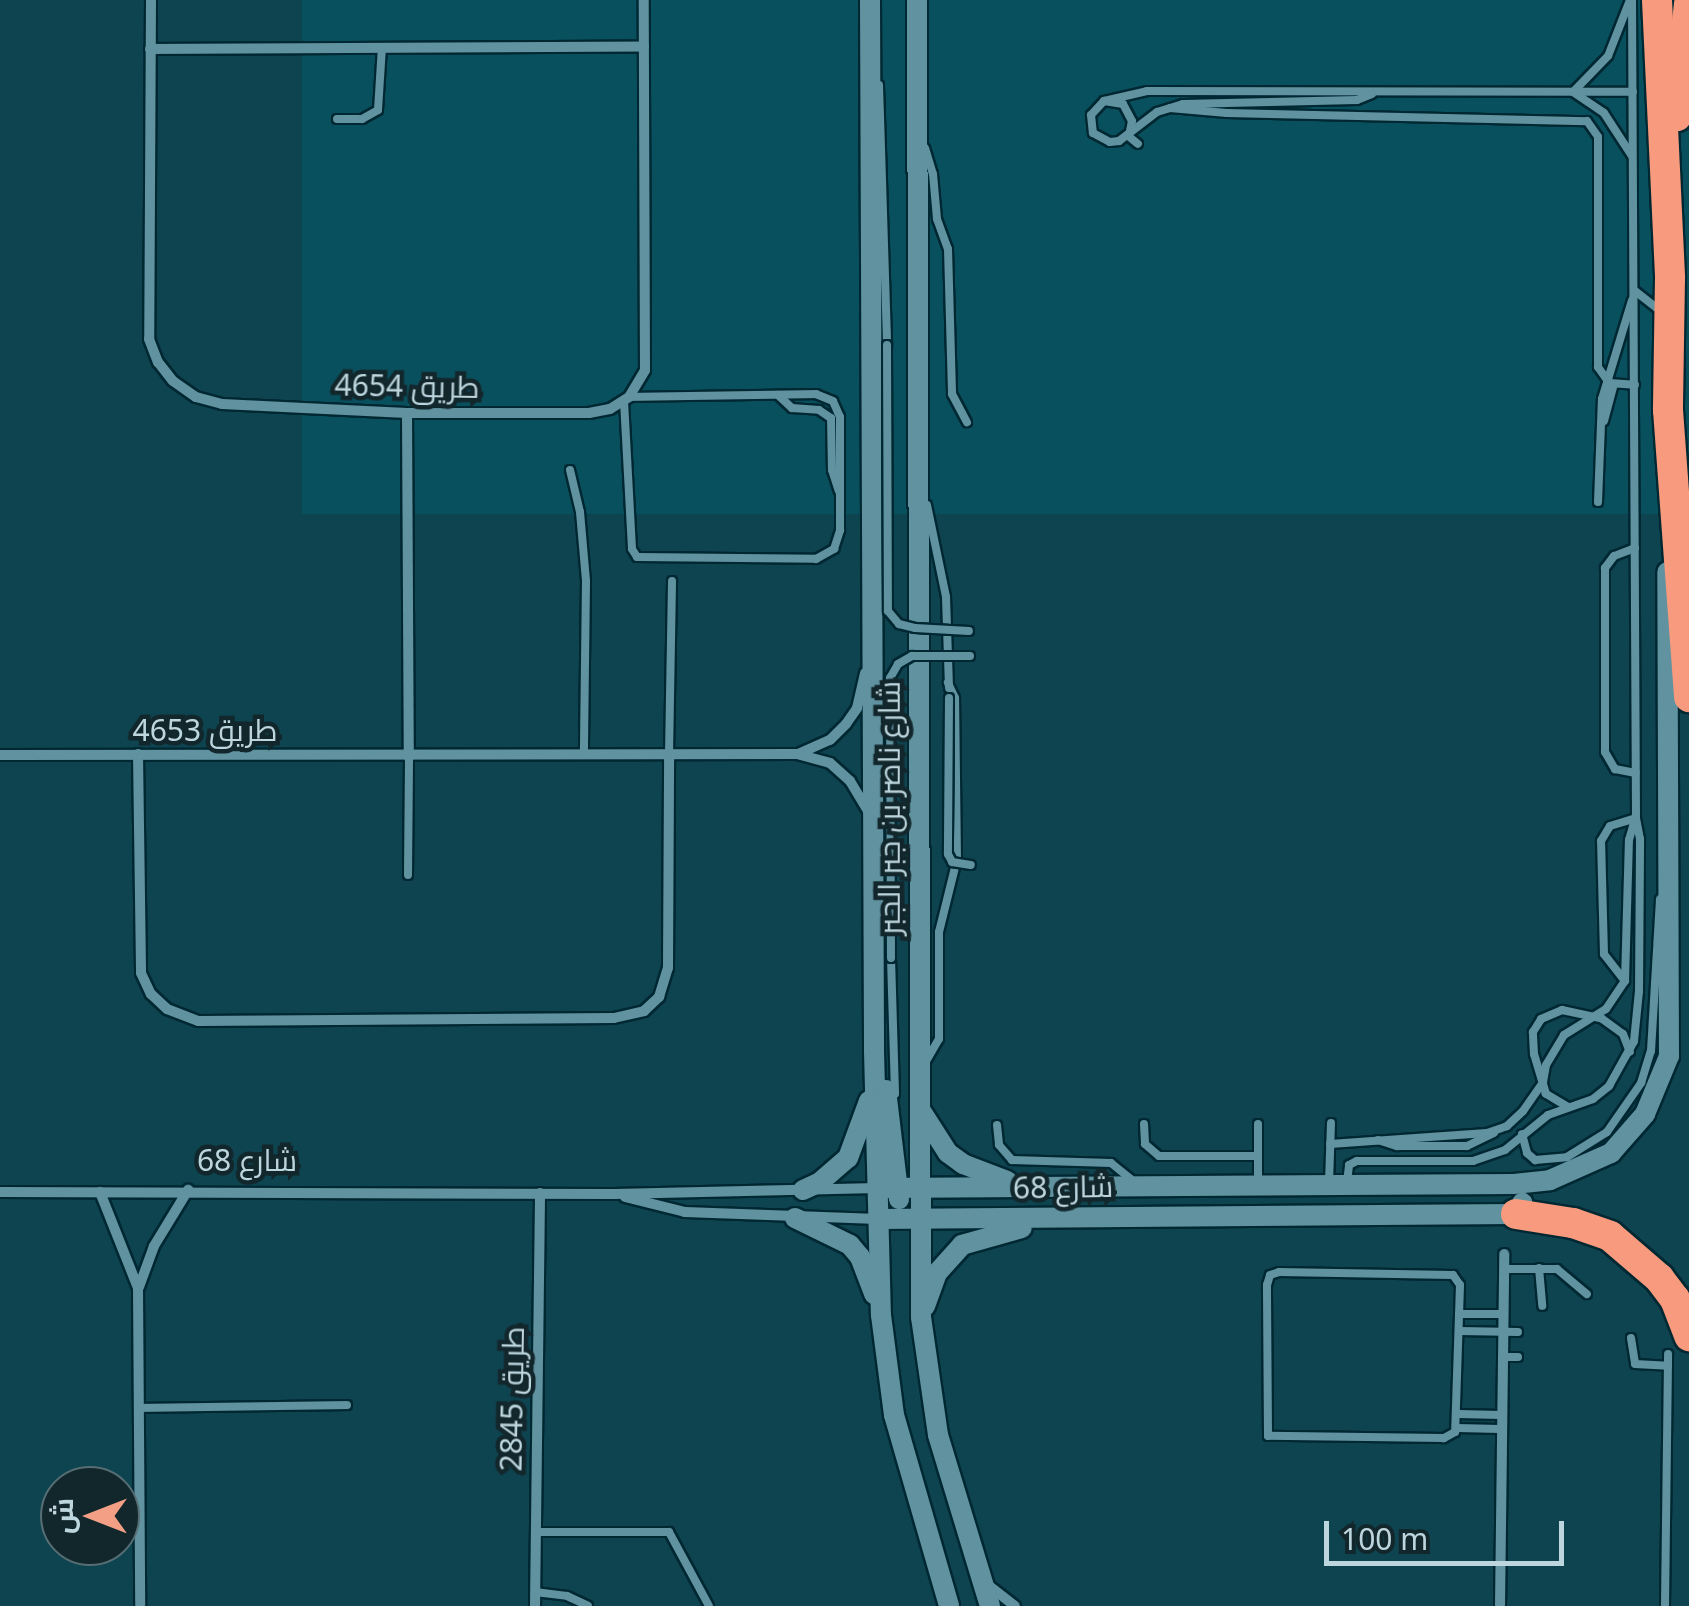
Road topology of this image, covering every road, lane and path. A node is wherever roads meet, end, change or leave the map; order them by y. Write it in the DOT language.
graph roads {
  1 [pos="151,0"];
  2 [pos="644,0"];
  3 [pos="870,0"];
  4 [pos="917,0"];
  5 [pos="1631,0"];
  6 [pos="1657,0"];
  7 [pos="1689,4"];
  8 [pos="644,46"];
  9 [pos="870,47"];
  10 [pos="382,48"];
  11 [pos="150,49"];
  12 [pos="1573,92"];
  13 [pos="1633,92"];
  14 [pos="1306,97"];
  15 [pos="1104,101"];
  16 [pos="1170,108"];
  17 [pos="1305,114"];
  18 [pos="336,119"];
  19 [pos="919,130"];
  20 [pos="1128,133"];
  21 [pos="1138,144"];
  22 [pos="1634,159"];
  23 [pos="1670,278"];
  24 [pos="1635,292"];
  25 [pos="1669,318"];
  26 [pos="1610,382"];
  27 [pos="1635,385"];
  28 [pos="778,395"];
  29 [pos="626,399"];
  30 [pos="1668,410"];
  31 [pos="407,413"];
  32 [pos="967,422"];
  33 [pos="570,470"];
  34 [pos="919,472"];
  35 [pos="840,493"];
  36 [pos="1598,502"];
  37 [pos="1635,548"];
  38 [pos="672,580"];
  39 [pos="969,630"];
  40 [pos="872,642"];
  41 [pos="970,656"];
  42 [pos="948,684"];
  43 [pos="1689,697"];
  44 [pos="138,754"];
  45 [pos="669,754"];
  46 [pos="797,754"];
  47 [pos="0,755"];
  48 [pos="584,755"];
  49 [pos="409,756"];
  50 [pos="1636,773"];
  51 [pos="1636,818"];
  52 [pos="872,821"];
  53 [pos="1665,862"];
  54 [pos="971,866"];
  55 [pos="408,874"];
  56 [pos="1625,980"];
  57 [pos="1593,1016"];
  58 [pos="874,1051"];
  59 [pos="1630,1054"];
  60 [pos="919,1070"];
  61 [pos="875,1074"];
  62 [pos="1543,1082"];
  63 [pos="918,1104"];
  64 [pos="1568,1106"];
  65 [pos="891,1120"];
  66 [pos="1331,1123"];
  67 [pos="997,1124"];
  68 [pos="1144,1124"];
  69 [pos="1258,1124"];
  70 [pos="1522,1134"];
  71 [pos="1330,1144"];
  72 [pos="1211,1156"];
  73 [pos="1258,1156"];
  74 [pos="1338,1182"];
  75 [pos="1210,1184"];
  76 [pos="1258,1184"];
  77 [pos="1136,1185"];
  78 [pos="1023,1186"];
  79 [pos="887,1188"];
  80 [pos="918,1188"];
  81 [pos="188,1190"];
  82 [pos="803,1190"];
  83 [pos="0,1192"];
  84 [pos="100,1192"];
  85 [pos="540,1193"];
  86 [pos="614,1194"];
  87 [pos="1515,1199"];
  88 [pos="796,1218"];
  89 [pos="918,1218"];
  90 [pos="878,1219"];
  91 [pos="1041,1219"];
  92 [pos="1504,1254"];
  93 [pos="1539,1268"];
  94 [pos="1504,1270"];
  95 [pos="138,1288"];
  96 [pos="1587,1294"];
  97 [pos="1542,1306"];
  98 [pos="1460,1314"];
  99 [pos="1503,1314"];
  100 [pos="881,1315"];
  101 [pos="921,1317"];
  102 [pos="1459,1331"];
  103 [pos="1502,1332"];
  104 [pos="1518,1332"];
  105 [pos="1630,1338"];
  106 [pos="1679,1345"];
  107 [pos="1502,1357"];
  108 [pos="1518,1357"];
  109 [pos="1668,1366"];
  110 [pos="348,1405"];
  111 [pos="139,1408"];
  112 [pos="1458,1414"];
  113 [pos="1500,1416"];
  114 [pos="1457,1428"];
  115 [pos="1500,1429"];
  116 [pos="535,1532"];
  117 [pos="984,1581"];
  118 [pos="534,1592"];
  119 [pos="140,1606"];
  120 [pos="535,1606"];
  121 [pos="588,1606"];
  122 [pos="709,1606"];
  123 [pos="949,1606"];
  124 [pos="990,1606"];
  125 [pos="1015,1606"];
  126 [pos="1500,1606"];
  127 [pos="1666,1606"];
  1 -- 11 [label="street, طريق 4654"];
  2 -- 8 [label="street"];
  3 -- 9 [label="main road, شارع ناصر بن جبر الجبر"];
  4 -- 19 [label="main road, شارع ناصر بن جبر الجبر"];
  5 -- 12 [label="lane"];
  5 -- 13 [label="lane"];
  6 -- 23 [label="highway"];
  7 -- 23 [label="highway"];
  8 -- 10 [label="street"];
  8 -- 29 [label="street"];
  9 -- 39 [label="lane, bridge"];
  9 -- 40 [label="main road, شارع ناصر بن جبر الجبر"];
  10 -- 11 [label="street"];
  10 -- 18 [label="lane"];
  11 -- 31 [label="street, طريق 4654"];
  12 -- 13 [label="lane"];
  12 -- 14 [label="lane"];
  12 -- 22 [label="lane"];
  13 -- 22 [label="lane"];
  14 -- 15 [label="lane"];
  14 -- 16 [label="lane"];
  14 -- 17 [label="lane"];
  15 -- 20 [label="lane"];
  15 -- 20 [label="lane"];
  16 -- 17 [label="lane"];
  16 -- 20 [label="lane"];
  17 -- 26 [label="lane"];
  19 -- 32 [label="lane"];
  19 -- 34 [label="main road, شارع ناصر بن جبر الجبر"];
  20 -- 21 [label="lane"];
  22 -- 24 [label="lane"];
  23 -- 25 [label="highway"];
  24 -- 25 [label="lane"];
  24 -- 26 [label="lane"];
  24 -- 27 [label="lane"];
  25 -- 30 [label="highway"];
  26 -- 27 [label="lane"];
  26 -- 36 [label="lane"];
  27 -- 37 [label="lane"];
  28 -- 29 [label="lane"];
  28 -- 35 [label="lane"];
  28 -- 35 [label="lane"];
  29 -- 31 [label="street, طريق 4654"];
  29 -- 35 [label="lane"];
  30 -- 43 [label="highway"];
  30 -- 53 [label="main road"];
  31 -- 49 [label="street"];
  33 -- 48 [label="lane"];
  34 -- 42 [label="lane"];
  34 -- 60 [label="main road, شارع ناصر بن جبر الجبر"];
  37 -- 50 [label="lane"];
  37 -- 50 [label="lane"];
  38 -- 45 [label="lane"];
  40 -- 46 [label="street"];
  40 -- 52 [label="main road, شارع ناصر بن جبر الجبر"];
  41 -- 65 [label="lane, bridge"];
  42 -- 54 [label="lane, bridge"];
  42 -- 60 [label="lane"];
  44 -- 45 [label="street"];
  44 -- 47 [label="street, طريق 4653"];
  44 -- 49 [label="street, طريق 4653"];
  45 -- 46 [label="street, طريق 4653"];
  45 -- 48 [label="street, طريق 4653"];
  46 -- 52 [label="street, طريق 4653"];
  48 -- 49 [label="street, طريق 4653"];
  49 -- 55 [label="lane"];
  50 -- 51 [label="lane"];
  51 -- 56 [label="lane"];
  51 -- 56 [label="lane"];
  51 -- 59 [label="lane"];
  52 -- 58 [label="main road, شارع ناصر بن جبر الجبر"];
  53 -- 70 [label="lane"];
  53 -- 87 [label="main road"];
  56 -- 57 [label="lane"];
  57 -- 59 [label="lane"];
  57 -- 62 [label="lane"];
  57 -- 62 [label="lane"];
  58 -- 61 [label="main road, شارع ناصر بن جبر الجبر"];
  58 -- 65 [label="main road"];
  59 -- 64 [label="lane"];
  60 -- 63 [label="main road, شارع ناصر بن جبر الجبر"];
  61 -- 79 [label="main road, شارع ناصر بن جبر الجبر"];
  61 -- 82 [label="main road"];
  62 -- 64 [label="lane"];
  62 -- 71 [label="lane"];
  63 -- 78 [label="main road"];
  63 -- 80 [label="main road, شارع ناصر بن جبر الجبر"];
  64 -- 70 [label="lane"];
  65 -- 79 [label="main road"];
  66 -- 71 [label="lane"];
  67 -- 77 [label="lane"];
  68 -- 72 [label="lane"];
  69 -- 73 [label="lane"];
  70 -- 74 [label="lane"];
  71 -- 74 [label="lane"];
  72 -- 73 [label="lane"];
  72 -- 75 [label="lane"];
  73 -- 76 [label="lane"];
  74 -- 76 [label="main road, شارع 68"];
  74 -- 87 [label="main road, شارع 68"];
  75 -- 76 [label="main road, شارع 68"];
  75 -- 77 [label="main road, شارع 68"];
  77 -- 78 [label="main road, شارع 68"];
  78 -- 80 [label="main road, شارع 68"];
  79 -- 80 [label="main road, شارع 68"];
  79 -- 82 [label="street, شارع 68"];
  79 -- 89 [label="main road"];
  79 -- 90 [label="main road, شارع ناصر بن جبر الجبر"];
  80 -- 89 [label="main road, شارع ناصر بن جبر الجبر"];
  81 -- 84 [label="street, شارع 68"];
  81 -- 85 [label="street, شارع 68"];
  81 -- 95 [label="street"];
  82 -- 86 [label="street, شارع 68"];
  83 -- 84 [label="street, شارع 68"];
  84 -- 95 [label="street"];
  85 -- 86 [label="street, شارع 68"];
  85 -- 116 [label="street, طريق 2845"];
  86 -- 88 [label="street, شارع 68"];
  87 -- 91 [label="main road, شارع 68"];
  87 -- 106 [label="highway"];
  88 -- 90 [label="street, شارع 68"];
  88 -- 100 [label="main road"];
  89 -- 90 [label="main road, شارع 68"];
  89 -- 91 [label="main road, شارع 68"];
  89 -- 101 [label="main road, شارع ناصر بن جبر الجبر"];
  90 -- 100 [label="main road, شارع ناصر بن جبر الجبر"];
  91 -- 101 [label="main road"];
  92 -- 94 [label="street"];
  93 -- 94 [label="lane"];
  93 -- 96 [label="lane"];
  93 -- 97 [label="lane"];
  94 -- 99 [label="street"];
  95 -- 111 [label="street"];
  98 -- 99 [label="lane"];
  98 -- 102 [label="lane"];
  98 -- 114 [label="lane"];
  99 -- 103 [label="street"];
  100 -- 123 [label="main road, شارع ناصر بن جبر الجبر"];
  101 -- 117 [label="main road, شارع ناصر بن جبر الجبر"];
  102 -- 103 [label="lane"];
  102 -- 112 [label="lane"];
  103 -- 104 [label="lane"];
  103 -- 107 [label="street"];
  105 -- 109 [label="lane"];
  106 -- 109 [label="lane"];
  107 -- 108 [label="lane"];
  107 -- 113 [label="street"];
  109 -- 127 [label="lane"];
  110 -- 111 [label="lane"];
  111 -- 119 [label="street"];
  112 -- 113 [label="lane"];
  112 -- 114 [label="lane"];
  113 -- 115 [label="street"];
  114 -- 115 [label="lane"];
  115 -- 126 [label="street"];
  116 -- 118 [label="street, طريق 2845"];
  116 -- 122 [label="lane"];
  117 -- 124 [label="main road, شارع ناصر بن جبر الجبر"];
  117 -- 125 [label="street"];
  118 -- 120 [label="street, طريق 2845"];
  118 -- 121 [label="lane"];
}
